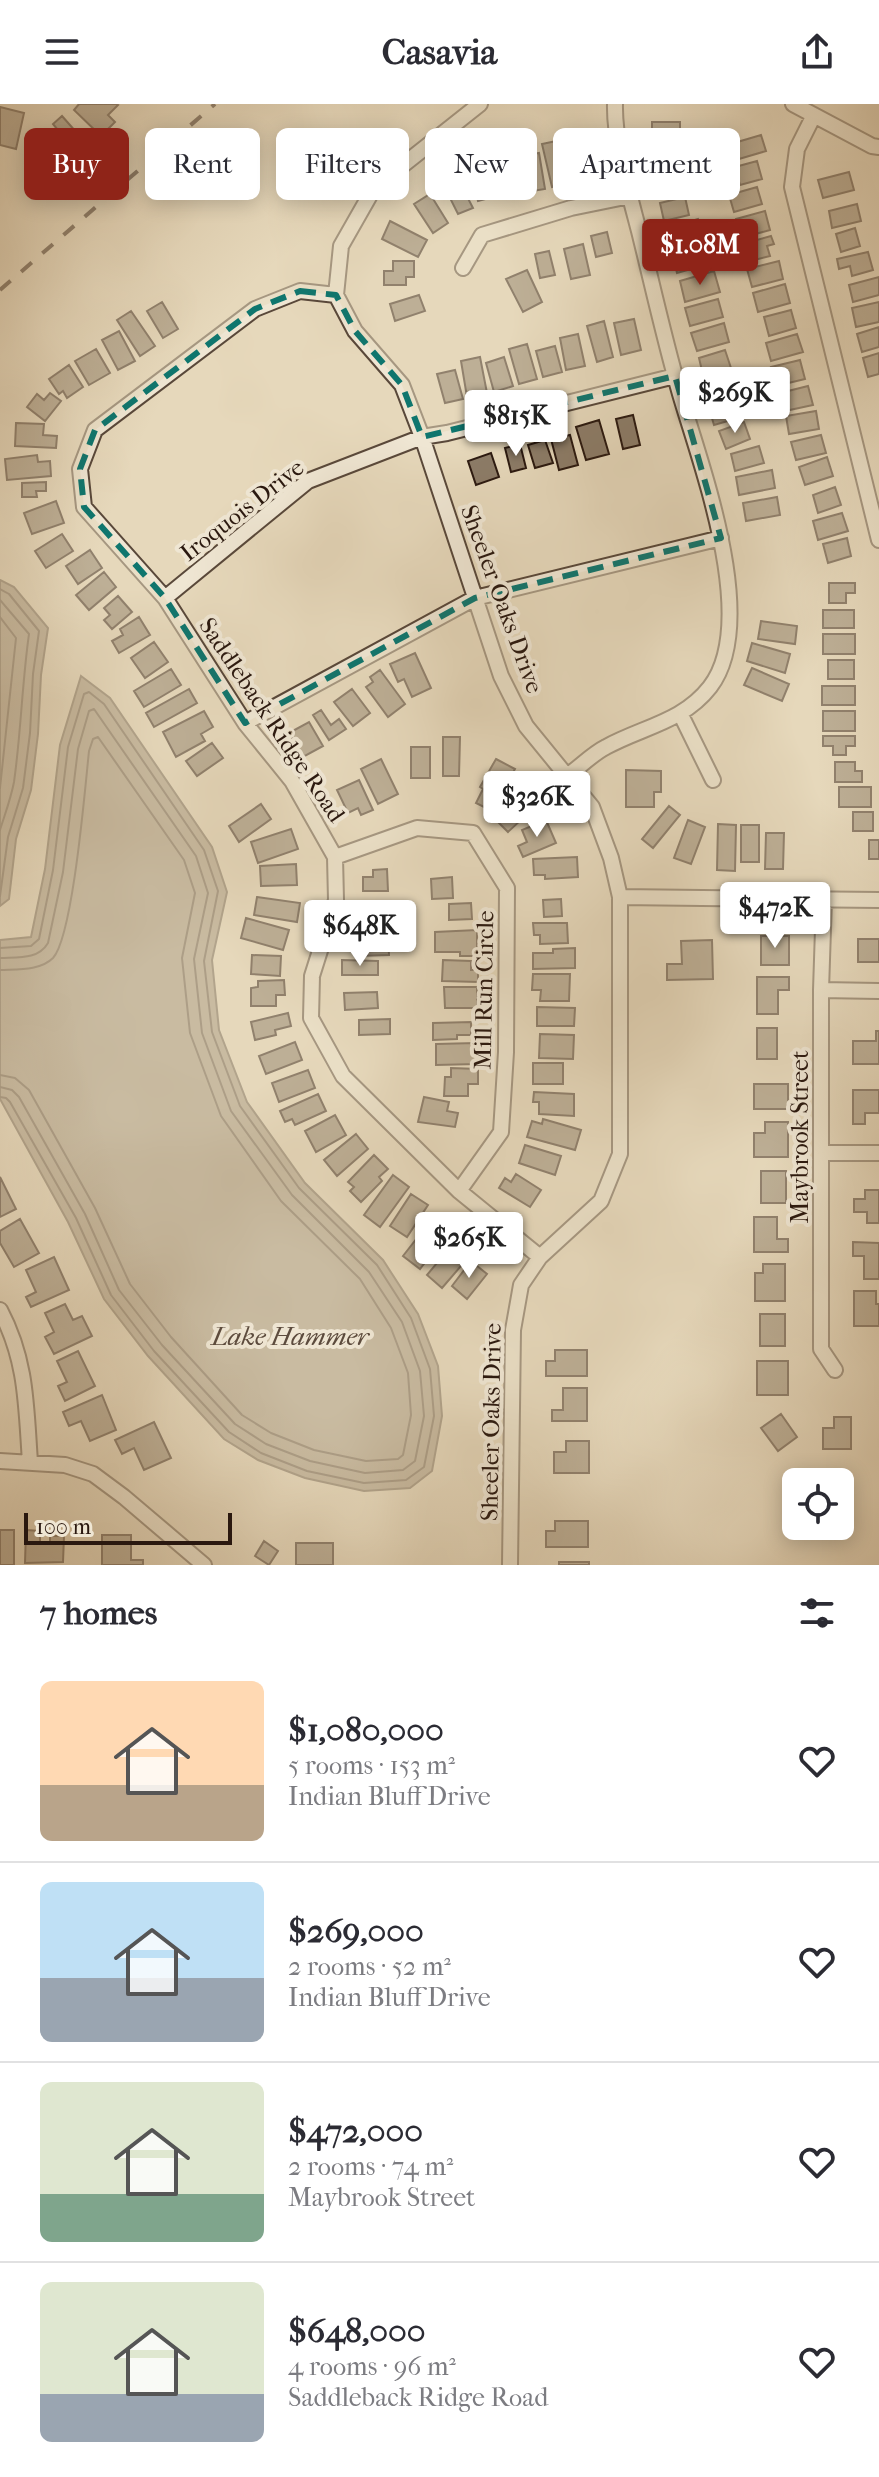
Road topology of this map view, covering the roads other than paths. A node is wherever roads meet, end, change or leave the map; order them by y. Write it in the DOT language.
graph roads {
  1 [pos="480,104"];
  2 [pos="615,104"];
  3 [pos="793,104"];
  4 [pos="814,115"];
  5 [pos="617,128"];
  6 [pos="879,147"];
  7 [pos="610,200"];
  8 [pos="631,200"];
  9 [pos="463,268"];
  10 [pos="336,295"];
  11 [pos="675,376"];
  12 [pos="422,437"];
  13 [pos="721,538"];
  14 [pos="879,540"];
  15 [pos="165,598"];
  16 [pos="475,598"];
  17 [pos="681,715"];
  18 [pos="245,723"];
  19 [pos="567,776"];
  20 [pos="713,780"];
  21 [pos="335,857"];
  22 [pos="620,897"];
  23 [pos="824,899"];
  24 [pos="879,900"];
  25 [pos="821,990"];
  26 [pos="879,991"];
  27 [pos="823,1153"];
  28 [pos="879,1153"];
  29 [pos="459,1191"];
  30 [pos="540,1257"];
  31 [pos="0,1310"];
  32 [pos="835,1370"];
  33 [pos="0,1461"];
  34 [pos="30,1462"];
  35 [pos="204,1565"];
  36 [pos="510,1565"];
  1 -- 10 [label="street"];
  2 -- 5 [label="street"];
  3 -- 4 [label="street"];
  4 -- 6 [label="street"];
  4 -- 14 [label="street"];
  7 -- 9 [label="street"];
  8 -- 11 [label="street"];
  10 -- 12 [label="street, Sheeler Oaks Drive"];
  10 -- 15 [label="street, Saddleback Ridge Road"];
  11 -- 12 [label="street, Iroquois Drive"];
  11 -- 13 [label="street"];
  12 -- 15 [label="street, Iroquois Drive"];
  12 -- 16 [label="street, Sheeler Oaks Drive"];
  13 -- 16 [label="street"];
  13 -- 17 [label="street"];
  15 -- 18 [label="street, Saddleback Ridge Road"];
  16 -- 18 [label="street"];
  16 -- 19 [label="street, Sheeler Oaks Drive"];
  17 -- 19 [label="street"];
  17 -- 20 [label="street"];
  18 -- 21 [label="street, Saddleback Ridge Road"];
  19 -- 22 [label="street, Sheeler Oaks Drive"];
  21 -- 29 [label="street, Saddleback Ridge Road"];
  21 -- 29 [label="street, Mill Run Circle"];
  22 -- 23 [label="street"];
  22 -- 30 [label="street, Sheeler Oaks Drive"];
  23 -- 24 [label="street"];
  23 -- 25 [label="street, Maybrook Street"];
  25 -- 26 [label="street"];
  25 -- 27 [label="street, Maybrook Street"];
  27 -- 28 [label="street"];
  27 -- 32 [label="street, Maybrook Street"];
  29 -- 30 [label="street, Saddleback Ridge Road"];
  30 -- 36 [label="street, Sheeler Oaks Drive"];
  31 -- 34 [label="street"];
  33 -- 34 [label="street"];
  34 -- 35 [label="street"];
}
